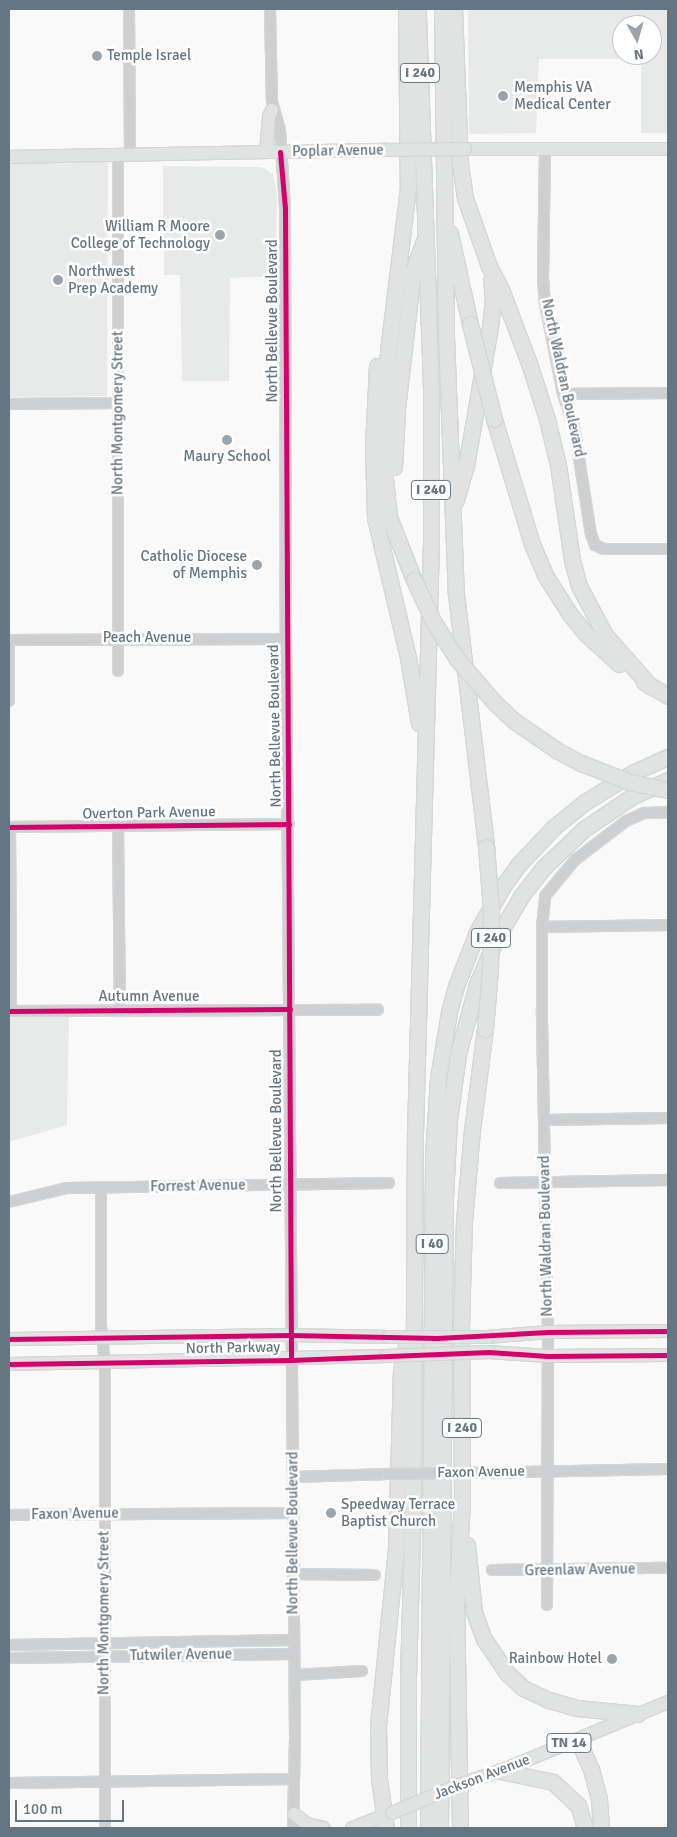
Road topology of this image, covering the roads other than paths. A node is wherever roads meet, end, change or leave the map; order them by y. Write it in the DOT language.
graph roads {
  1 [pos="129,9"];
  2 [pos="270,9"];
  3 [pos="406,9"];
  4 [pos="418,9"];
  5 [pos="442,9"];
  6 [pos="454,9"];
  7 [pos="272,110"];
  8 [pos="668,149"];
  9 [pos="545,150"];
  10 [pos="266,152"];
  11 [pos="280,152"];
  12 [pos="124,155"];
  13 [pos="9,157"];
  14 [pos="444,208"];
  15 [pos="402,229"];
  16 [pos="427,232"];
  17 [pos="489,266"];
  18 [pos="668,393"];
  19 [pos="564,394"];
  20 [pos="118,403"];
  21 [pos="9,404"];
  22 [pos="452,514"];
  23 [pos="394,517"];
  24 [pos="668,549"];
  25 [pos="118,638"];
  26 [pos="286,639"];
  27 [pos="9,642"];
  28 [pos="118,671"];
  29 [pos="650,686"];
  30 [pos="668,696"];
  31 [pos="9,701"];
  32 [pos="423,748"];
  33 [pos="668,757"];
  34 [pos="668,780"];
  35 [pos="668,790"];
  36 [pos="668,812"];
  37 [pos="289,824"];
  38 [pos="118,825"];
  39 [pos="9,827"];
  40 [pos="668,925"];
  41 [pos="542,926"];
  42 [pos="120,1009"];
  43 [pos="290,1009"];
  44 [pos="378,1010"];
  45 [pos="10,1011"];
  46 [pos="668,1118"];
  47 [pos="544,1120"];
  48 [pos="668,1180"];
  49 [pos="545,1181"];
  50 [pos="389,1183"];
  51 [pos="500,1183"];
  52 [pos="290,1184"];
  53 [pos="101,1187"];
  54 [pos="9,1202"];
  55 [pos="413,1312"];
  56 [pos="668,1331"];
  57 [pos="548,1332"];
  58 [pos="290,1335"];
  59 [pos="102,1339"];
  60 [pos="9,1340"];
  61 [pos="668,1354"];
  62 [pos="548,1356"];
  63 [pos="291,1360"];
  64 [pos="105,1363"];
  65 [pos="9,1364"];
  66 [pos="668,1469"];
  67 [pos="547,1471"];
  68 [pos="294,1477"];
  69 [pos="462,1499"];
  70 [pos="104,1513"];
  71 [pos="292,1513"];
  72 [pos="9,1515"];
  73 [pos="668,1568"];
  74 [pos="492,1570"];
  75 [pos="546,1571"];
  76 [pos="293,1574"];
  77 [pos="375,1575"];
  78 [pos="547,1605"];
  79 [pos="293,1640"];
  80 [pos="104,1643"];
  81 [pos="9,1645"];
  82 [pos="294,1654"];
  83 [pos="104,1656"];
  84 [pos="9,1658"];
  85 [pos="362,1671"];
  86 [pos="294,1675"];
  87 [pos="668,1702"];
  88 [pos="638,1714"];
  89 [pos="578,1740"];
  90 [pos="500,1771"];
  91 [pos="294,1779"];
  92 [pos="105,1782"];
  93 [pos="9,1783"];
  94 [pos="294,1814"];
  95 [pos="388,1819"];
  96 [pos="461,1823"];
  97 [pos="105,1828"];
  98 [pos="294,1828"];
  99 [pos="324,1828"];
  100 [pos="352,1828"];
  101 [pos="408,1828"];
  102 [pos="428,1828"];
  103 [pos="440,1828"];
  104 [pos="585,1828"];
  105 [pos="602,1828"];
  1 -- 12 [label="street, North Montgomery Street"];
  2 -- 7 [label="street, North Bellevue Boulevard"];
  3 -- 15 [label="highway"];
  4 -- 16 [label="highway, I 240"];
  5 -- 14 [label="highway, I 240"];
  6 -- 17 [label="highway"];
  7 -- 10 [label="main road"];
  7 -- 11 [label="street, North Bellevue Boulevard"];
  8 -- 9 [label="main road, Poplar Avenue"];
  9 -- 11 [label="main road, Poplar Avenue, bridge"];
  9 -- 19 [label="street, North Waldran Boulevard"];
  10 -- 11 [label="main road, Poplar Avenue"];
  10 -- 12 [label="main road, Poplar Avenue"];
  11 -- 26 [label="street, North Bellevue Boulevard"];
  12 -- 13 [label="main road, Poplar Avenue"];
  12 -- 20 [label="street, North Montgomery Street"];
  14 -- 22 [label="highway, I 240"];
  14 -- 29 [label="highway, bridge"];
  15 -- 23 [label="highway"];
  15 -- 32 [label="highway"];
  16 -- 23 [label="highway"];
  16 -- 32 [label="highway, I 240"];
  17 -- 22 [label="highway"];
  17 -- 29 [label="highway"];
  18 -- 19 [label="street"];
  19 -- 24 [label="street, North Waldran Boulevard"];
  20 -- 21 [label="street"];
  20 -- 25 [label="street, North Montgomery Street"];
  22 -- 69 [label="highway, I 240, bridge"];
  23 -- 35 [label="highway, bridge"];
  25 -- 26 [label="street, Peach Avenue"];
  25 -- 27 [label="street, Peach Avenue"];
  25 -- 28 [label="street, North Montgomery Street"];
  26 -- 37 [label="street, North Bellevue Boulevard"];
  27 -- 31 [label="street"];
  29 -- 30 [label="highway"];
  32 -- 55 [label="highway, I 240"];
  33 -- 102 [label="highway, I 40"];
  34 -- 103 [label="highway, I 40"];
  36 -- 41 [label="street"];
  37 -- 38 [label="street, Overton Park Avenue"];
  37 -- 43 [label="street, North Bellevue Boulevard"];
  38 -- 39 [label="street, Overton Park Avenue"];
  38 -- 42 [label="street"];
  39 -- 45 [label="street"];
  40 -- 41 [label="street"];
  41 -- 47 [label="street, North Waldran Boulevard"];
  42 -- 43 [label="street, Autumn Avenue"];
  42 -- 45 [label="street, Autumn Avenue"];
  43 -- 44 [label="street, Autumn Avenue"];
  43 -- 52 [label="street, North Bellevue Boulevard"];
  46 -- 47 [label="street"];
  47 -- 49 [label="street, North Waldran Boulevard"];
  48 -- 49 [label="street"];
  49 -- 51 [label="street"];
  49 -- 57 [label="street, North Waldran Boulevard"];
  50 -- 52 [label="street, Forrest Avenue"];
  52 -- 53 [label="street, Forrest Avenue"];
  52 -- 58 [label="street, North Bellevue Boulevard"];
  53 -- 54 [label="street, Forrest Avenue"];
  53 -- 59 [label="street, North Montgomery Street"];
  55 -- 95 [label="highway"];
  55 -- 101 [label="highway, I 240"];
  56 -- 57 [label="main road, North Parkway"];
  57 -- 58 [label="main road, North Parkway, bridge"];
  57 -- 62 [label="street, North Waldran Boulevard"];
  58 -- 59 [label="main road, North Parkway"];
  58 -- 63 [label="street, North Bellevue Boulevard"];
  59 -- 60 [label="main road, North Parkway"];
  59 -- 64 [label="street, North Montgomery Street"];
  61 -- 62 [label="main road, North Parkway"];
  62 -- 63 [label="main road, North Parkway, bridge"];
  62 -- 67 [label="street, North Waldran Boulevard"];
  63 -- 64 [label="main road, North Parkway"];
  63 -- 68 [label="street, North Bellevue Boulevard"];
  64 -- 65 [label="main road, North Parkway"];
  64 -- 70 [label="street, North Montgomery Street"];
  66 -- 67 [label="street, Faxon Avenue"];
  67 -- 68 [label="street, Faxon Avenue, bridge"];
  67 -- 75 [label="street, North Waldran Boulevard"];
  68 -- 71 [label="street, North Bellevue Boulevard"];
  69 -- 88 [label="highway"];
  69 -- 96 [label="highway, I 240"];
  70 -- 71 [label="street, Faxon Avenue"];
  70 -- 72 [label="street, Faxon Avenue"];
  70 -- 80 [label="street, North Montgomery Street"];
  71 -- 76 [label="street, North Bellevue Boulevard"];
  73 -- 75 [label="street, Greenlaw Avenue"];
  74 -- 75 [label="street, Greenlaw Avenue"];
  75 -- 78 [label="street, North Waldran Boulevard"];
  76 -- 77 [label="street"];
  76 -- 79 [label="street, North Bellevue Boulevard"];
  79 -- 80 [label="street, Tutwiler Avenue"];
  79 -- 82 [label="street, North Bellevue Boulevard"];
  80 -- 81 [label="street, Tutwiler Avenue"];
  80 -- 83 [label="street, North Montgomery Street"];
  82 -- 83 [label="street, Tutwiler Avenue"];
  82 -- 86 [label="street, North Bellevue Boulevard"];
  83 -- 84 [label="street, Tutwiler Avenue"];
  83 -- 92 [label="street, North Montgomery Street"];
  85 -- 86 [label="street"];
  86 -- 91 [label="street, North Bellevue Boulevard"];
  87 -- 88 [label="main road, Jackson Avenue / TN 14"];
  88 -- 89 [label="main road, Jackson Avenue / TN 14"];
  89 -- 90 [label="main road, Jackson Avenue / TN 14"];
  89 -- 105 [label="highway"];
  90 -- 95 [label="main road, Jackson Avenue / TN 14, bridge"];
  90 -- 104 [label="highway"];
  91 -- 92 [label="street"];
  91 -- 94 [label="street, North Bellevue Boulevard"];
  92 -- 93 [label="street"];
  92 -- 97 [label="street, North Montgomery Street"];
  94 -- 98 [label="street, North Bellevue Boulevard"];
  94 -- 99 [label="main road"];
  95 -- 100 [label="main road, Jackson Avenue / TN 14"];
}
